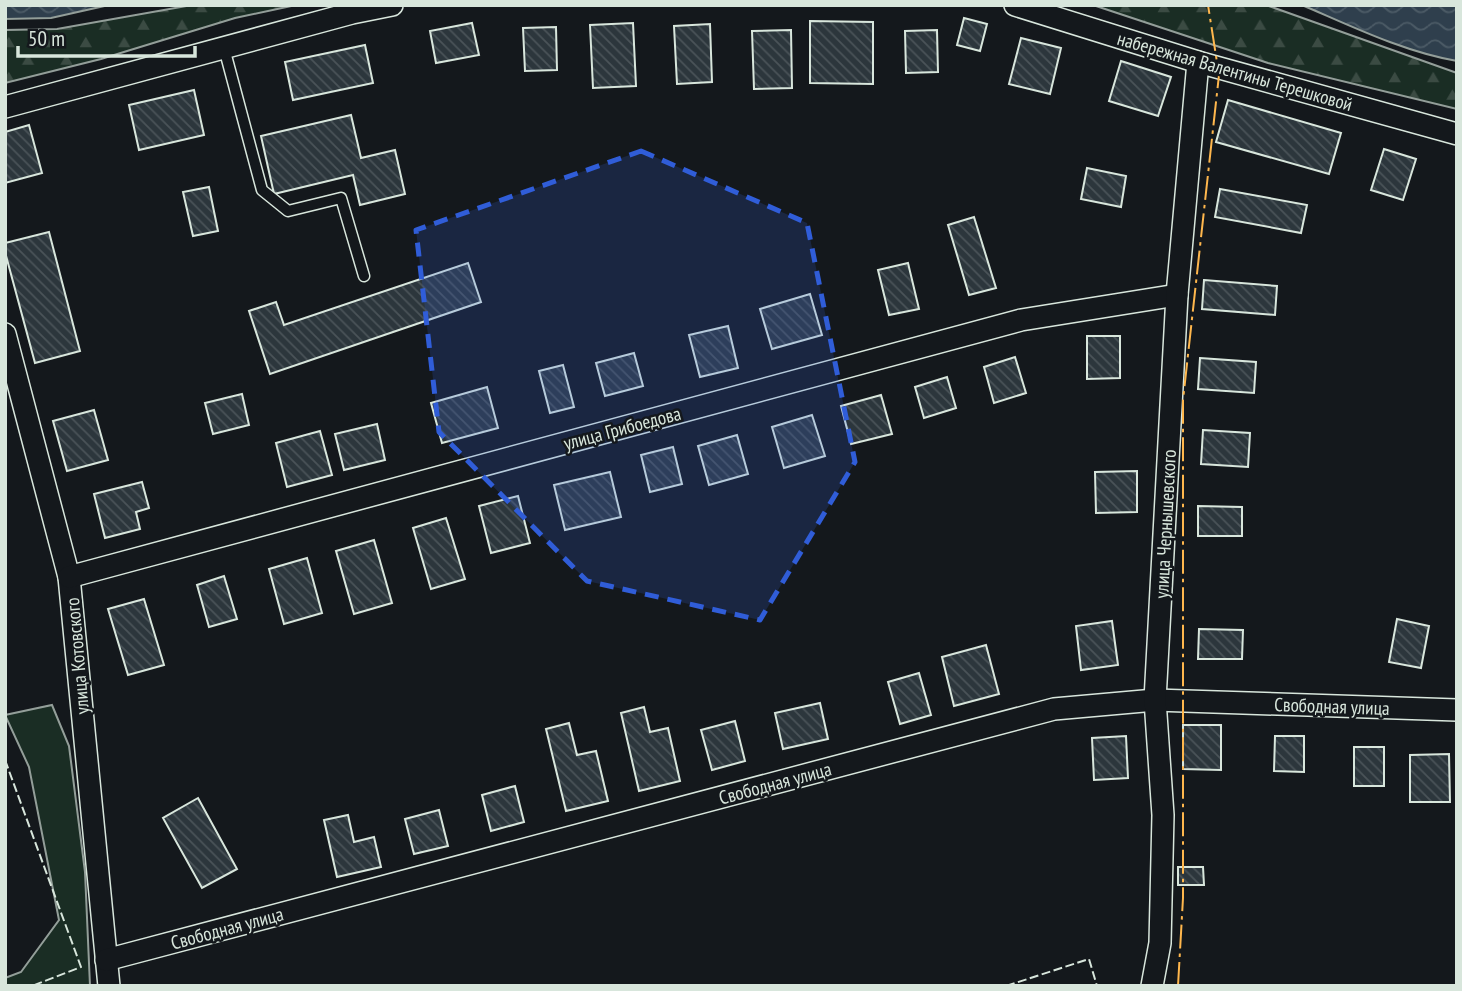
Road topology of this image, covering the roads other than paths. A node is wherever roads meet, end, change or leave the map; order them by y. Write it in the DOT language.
graph roads {
  1 [pos="391,5"];
  2 [pos="1014,5"];
  3 [pos="224,48"];
  4 [pos="1198,62"];
  5 [pos="5,107"];
  6 [pos="1457,134"];
  7 [pos="364,276"];
  8 [pos="1177,295"];
  9 [pos="5,334"];
  10 [pos="69,577"];
  11 [pos="1155,700"];
  12 [pos="1457,710"];
  13 [pos="106,960"];
  14 [pos="109,986"];
  15 [pos="1152,986"];
  1 -- 3 [label="street"];
  2 -- 4 [label="street, набережная Валентины Терешковой"];
  3 -- 5 [label="street"];
  3 -- 7 [label="lane"];
  4 -- 6 [label="street, набережная Валентины Терешковой"];
  4 -- 8 [label="street, улица Чернышевского"];
  8 -- 10 [label="street, улица Грибоедова"];
  8 -- 11 [label="street, улица Чернышевского"];
  9 -- 10 [label="street, улица Котовского"];
  10 -- 13 [label="street, улица Котовского"];
  11 -- 12 [label="street, Свободная улица"];
  11 -- 13 [label="street, Свободная улица"];
  11 -- 15 [label="street, улица Чернышевского"];
  13 -- 14 [label="street, улица Котовского"];
}
